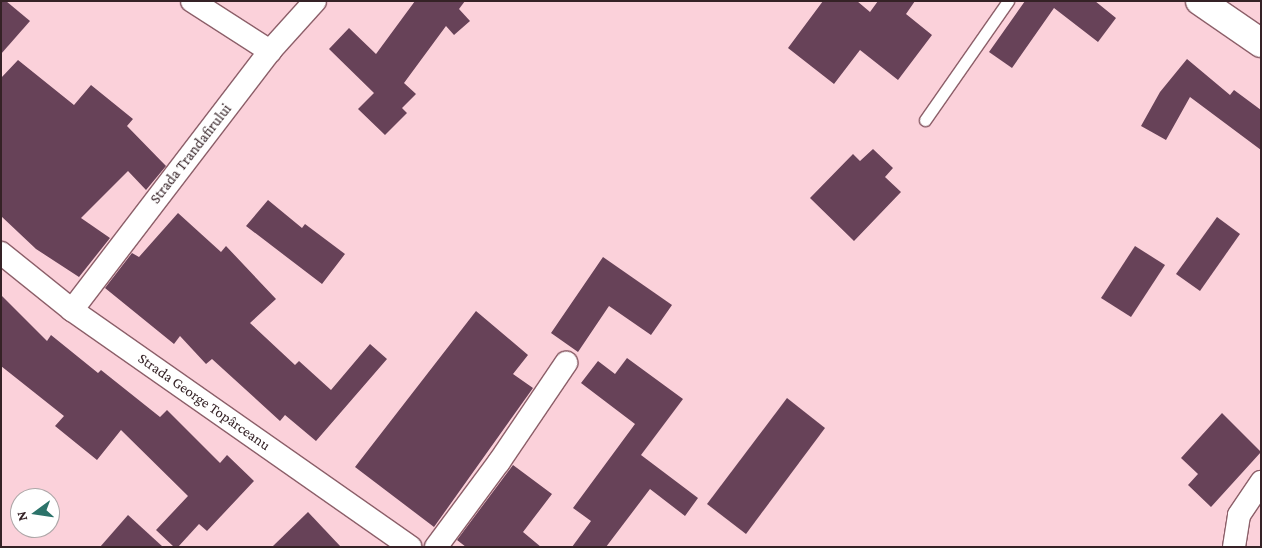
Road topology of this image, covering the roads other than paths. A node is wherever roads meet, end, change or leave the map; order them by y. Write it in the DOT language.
graph roads {
  1 [pos="192,1"];
  2 [pos="315,1"];
  3 [pos="1008,1"];
  4 [pos="1200,1"];
  5 [pos="1261,43"];
  6 [pos="270,51"];
  7 [pos="925,120"];
  8 [pos="1,253"];
  9 [pos="72,310"];
  10 [pos="566,363"];
  11 [pos="1261,482"];
  12 [pos="410,547"];
  13 [pos="436,547"];
  14 [pos="1234,547"];
  1 -- 6 [label="street"];
  2 -- 6 [label="street, Strada Trandafirului"];
  3 -- 7 [label="lane"];
  4 -- 5 [label="street"];
  6 -- 9 [label="street, Strada Trandafirului"];
  8 -- 9 [label="street, Strada George Topârceanu"];
  9 -- 12 [label="street, Strada George Topârceanu"];
  10 -- 13 [label="street"];
  11 -- 14 [label="street"];
}
